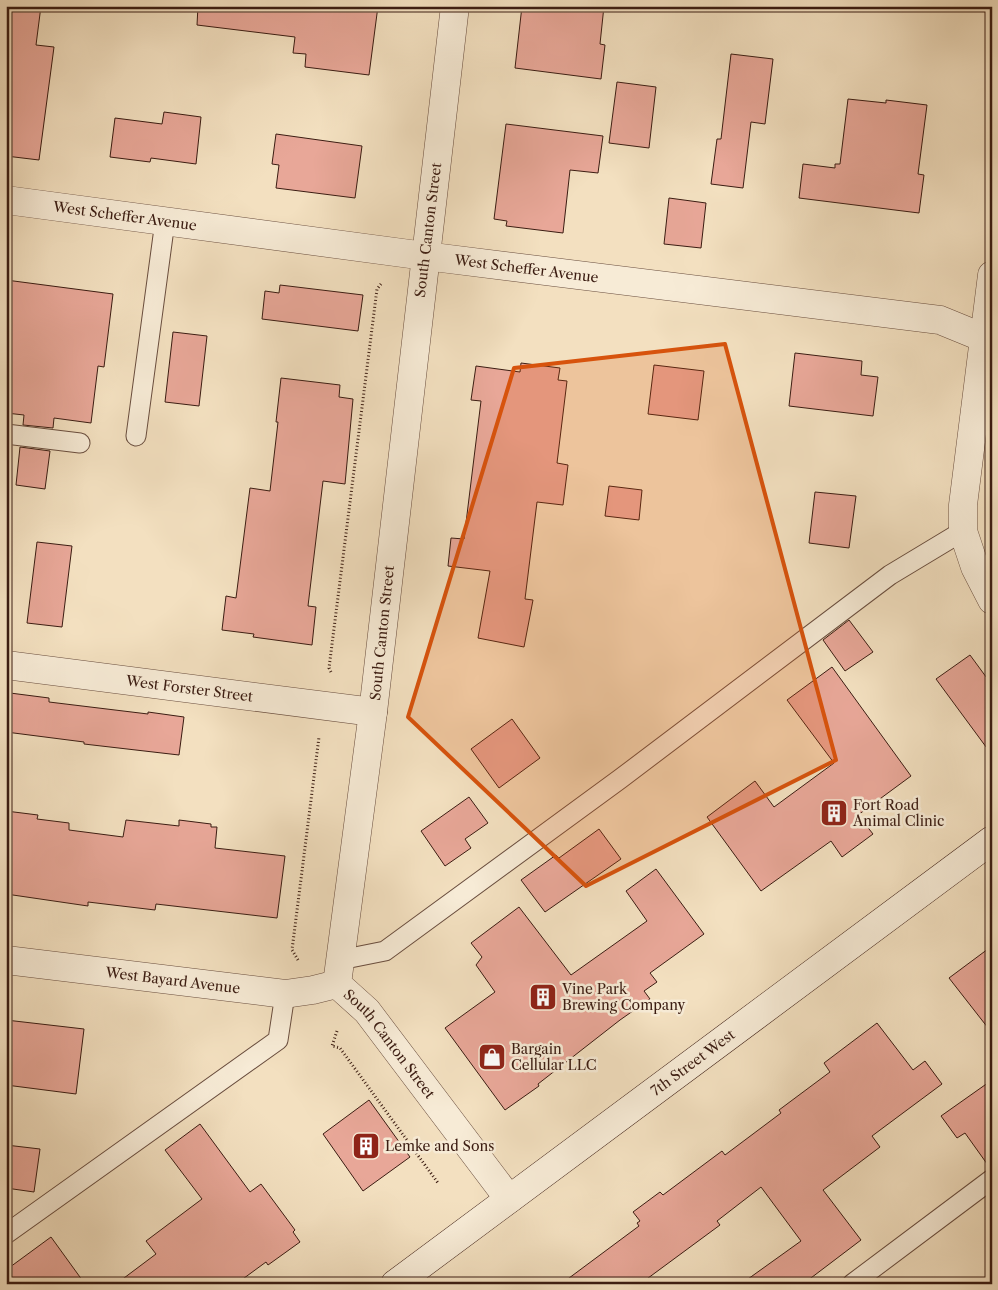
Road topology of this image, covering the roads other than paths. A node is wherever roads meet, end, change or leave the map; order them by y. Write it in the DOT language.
graph roads {
  1 [pos="455,6"];
  2 [pos="6,200"];
  3 [pos="165,221"];
  4 [pos="425,256"];
  5 [pos="992,275"];
  6 [pos="988,339"];
  7 [pos="6,434"];
  8 [pos="136,436"];
  9 [pos="80,443"];
  10 [pos="963,531"];
  11 [pos="992,600"];
  12 [pos="6,665"];
  13 [pos="374,712"];
  14 [pos="992,840"];
  15 [pos="6,960"];
  16 [pos="338,972"];
  17 [pos="285,994"];
  18 [pos="992,1179"];
  19 [pos="509,1199"];
  20 [pos="6,1234"];
  21 [pos="394,1284"];
  22 [pos="852,1284"];
  1 -- 4 [label="street, South Canton Street"];
  2 -- 3 [label="street, West Scheffer Avenue"];
  3 -- 4 [label="street, West Scheffer Avenue"];
  3 -- 8 [label="lane"];
  4 -- 6 [label="street, West Scheffer Avenue"];
  4 -- 13 [label="street, South Canton Street"];
  5 -- 6 [label="street"];
  6 -- 10 [label="street"];
  7 -- 9 [label="lane"];
  10 -- 11 [label="street"];
  10 -- 16 [label="lane"];
  12 -- 13 [label="street, West Forster Street"];
  13 -- 16 [label="street, South Canton Street"];
  14 -- 19 [label="street, 7th Street West"];
  15 -- 17 [label="street, West Bayard Avenue"];
  16 -- 17 [label="street, West Bayard Avenue"];
  16 -- 19 [label="street, South Canton Street"];
  17 -- 20 [label="lane"];
  18 -- 22 [label="lane"];
  19 -- 21 [label="street, 7th Street West"];
}
